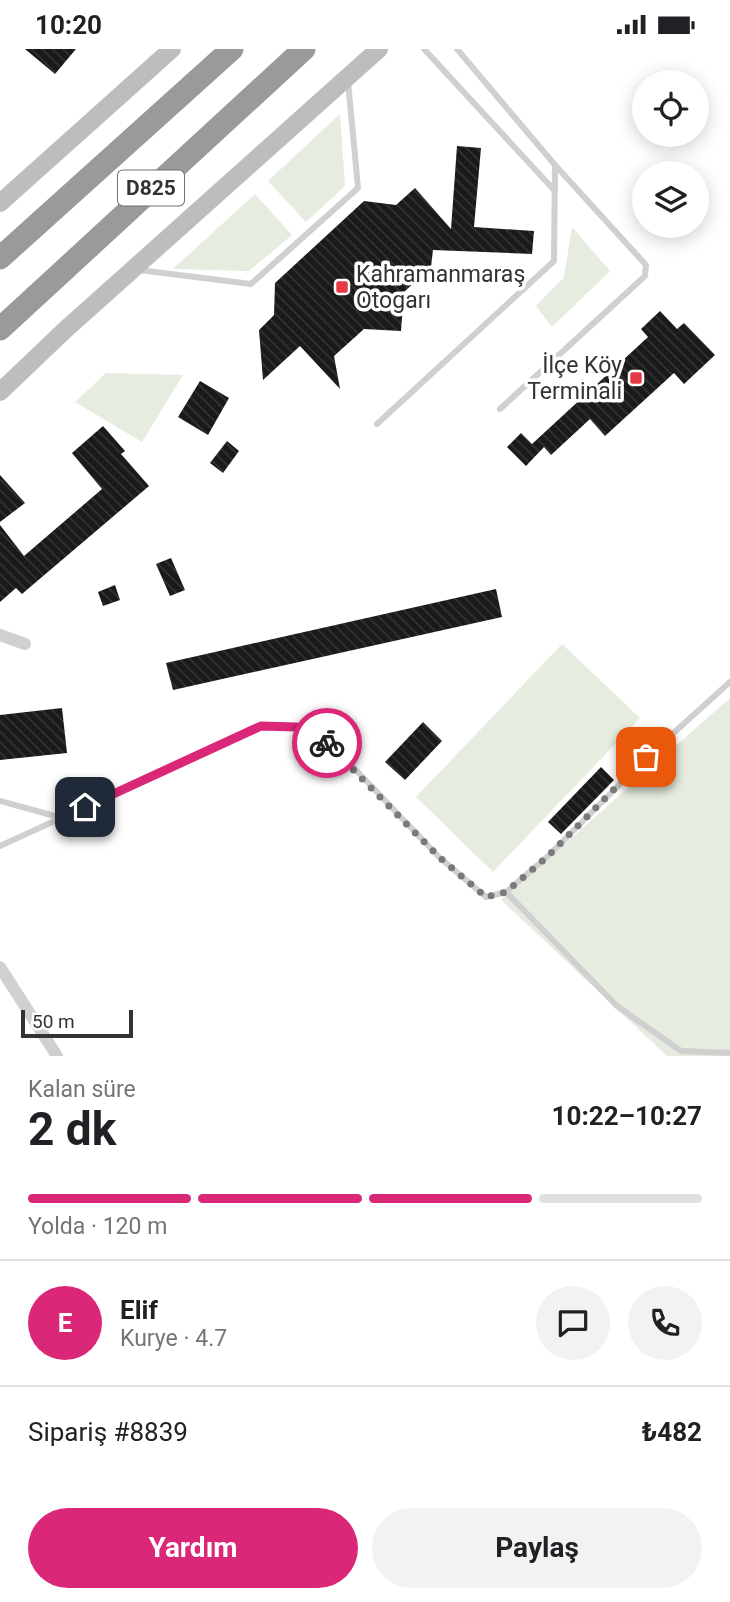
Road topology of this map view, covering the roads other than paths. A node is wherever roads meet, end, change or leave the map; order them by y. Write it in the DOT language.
graph roads {
  1 [pos="172,49"];
  2 [pos="232,49"];
  3 [pos="304,49"];
  4 [pos="379,49"];
  5 [pos="424,49"];
  6 [pos="457,49"];
  7 [pos="348,77"];
  8 [pos="555,165"];
  9 [pos="555,191"];
  10 [pos="3,196"];
  11 [pos="0,258"];
  12 [pos="134,269"];
  13 [pos="0,329"];
  14 [pos="0,392"];
  15 [pos="500,409"];
  16 [pos="377,424"];
  17 [pos="0,635"];
  18 [pos="25,644"];
  19 [pos="730,682"];
  20 [pos="0,801"];
  21 [pos="62,818"];
  22 [pos="0,846"];
  23 [pos="506,892"];
  24 [pos="0,967"];
  25 [pos="730,1053"];
  26 [pos="57,1056"];
  1 -- 10 [label="street"];
  2 -- 11 [label="highway, D825"];
  3 -- 13 [label="highway, D825"];
  4 -- 7 [label="street"];
  5 -- 9 [label="lane"];
  6 -- 8 [label="lane"];
  7 -- 12 [label="street"];
  7 -- 12 [label="lane"];
  8 -- 9 [label="lane"];
  8 -- 15 [label="lane"];
  9 -- 16 [label="lane"];
  12 -- 14 [label="street"];
  17 -- 18 [label="street"];
  19 -- 23 [label="lane"];
  20 -- 21 [label="lane"];
  21 -- 22 [label="lane"];
  21 -- 23 [label="lane"];
  23 -- 25 [label="lane"];
  24 -- 26 [label="street"];
}
